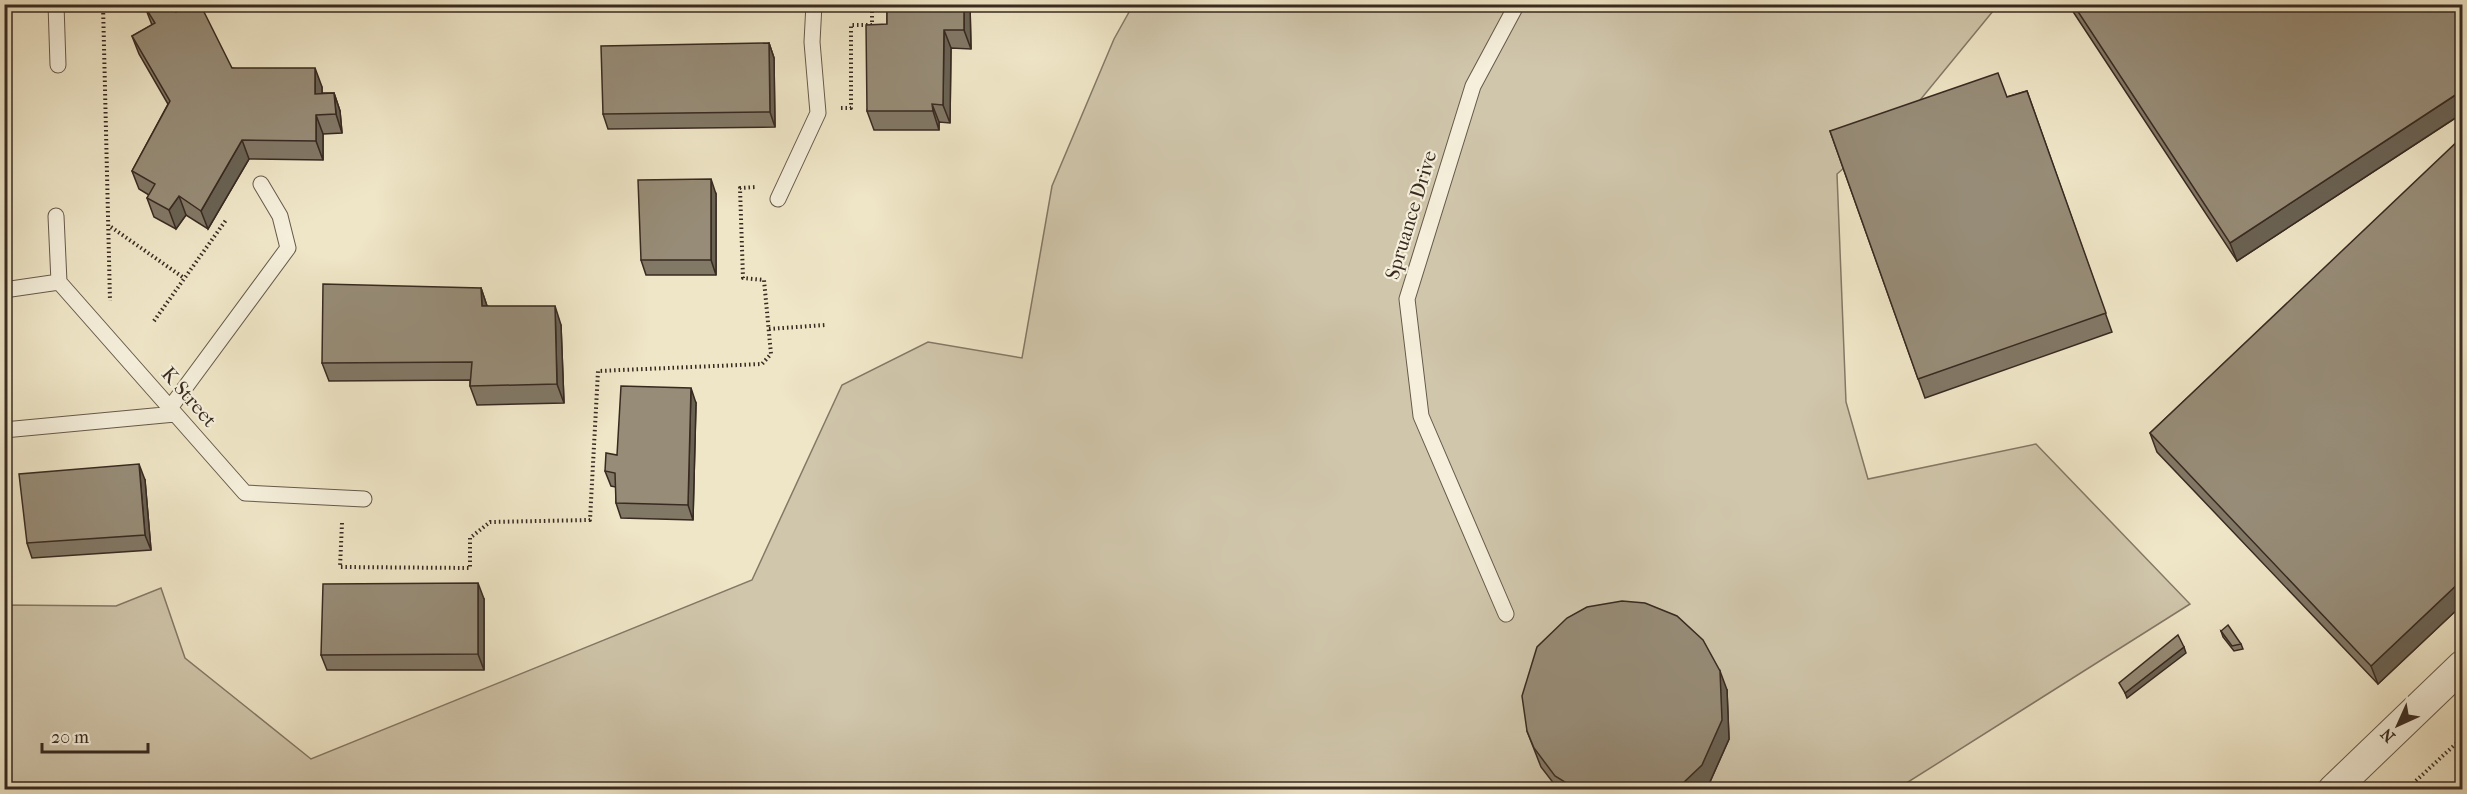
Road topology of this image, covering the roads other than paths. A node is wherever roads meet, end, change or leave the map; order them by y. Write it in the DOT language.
graph roads {
  1 [pos="56,4"];
  2 [pos="814,4"];
  3 [pos="1517,4"];
  4 [pos="58,65"];
  5 [pos="261,184"];
  6 [pos="778,199"];
  7 [pos="56,216"];
  8 [pos="59,282"];
  9 [pos="4,291"];
  10 [pos="173,411"];
  11 [pos="4,430"];
  12 [pos="364,500"];
  13 [pos="1506,614"];
  14 [pos="2463,666"];
  15 [pos="2333,789"];
  1 -- 4 [label="lane"];
  2 -- 6 [label="lane"];
  3 -- 13 [label="lane, Spruance Drive"];
  5 -- 10 [label="lane"];
  7 -- 8 [label="lane"];
  8 -- 9 [label="lane"];
  8 -- 10 [label="lane, K Street"];
  10 -- 11 [label="lane"];
  10 -- 12 [label="lane, K Street"];
  14 -- 15 [label="street"];
}
